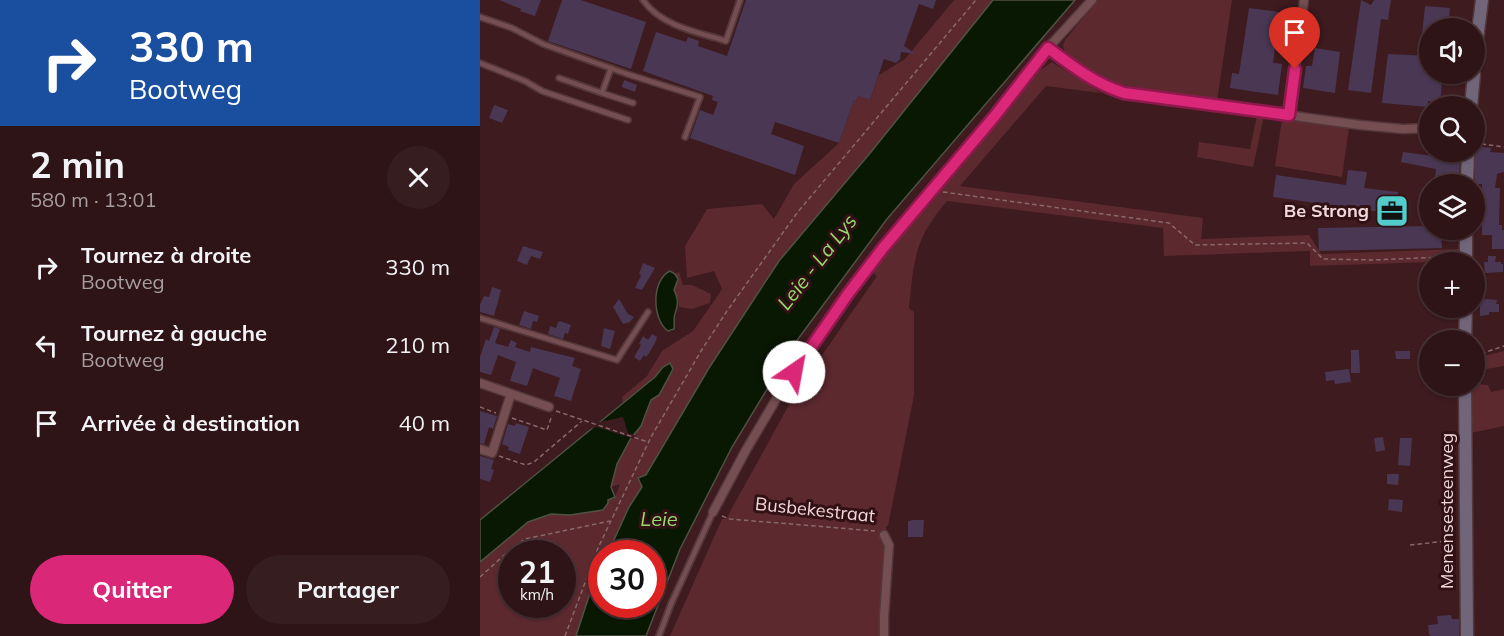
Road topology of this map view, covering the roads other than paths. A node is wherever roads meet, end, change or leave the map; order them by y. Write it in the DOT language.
graph roads {
  1 [pos="643,0"];
  2 [pos="740,0"];
  3 [pos="1092,0"];
  4 [pos="1304,0"];
  5 [pos="1482,0"];
  6 [pos="480,17"];
  7 [pos="1480,18"];
  8 [pos="1048,48"];
  9 [pos="480,63"];
  10 [pos="611,68"];
  11 [pos="559,78"];
  12 [pos="603,93"];
  13 [pos="633,103"];
  14 [pos="1289,115"];
  15 [pos="628,120"];
  16 [pos="1419,128"];
  17 [pos="685,137"];
  18 [pos="648,312"];
  19 [pos="480,318"];
  20 [pos="480,383"];
  21 [pos="512,394"];
  22 [pos="1465,396"];
  23 [pos="549,407"];
  24 [pos="480,449"];
  25 [pos="713,512"];
  26 [pos="884,535"];
  27 [pos="659,636"];
  28 [pos="885,636"];
  29 [pos="1467,636"];
  1 -- 2 [label="lane"];
  3 -- 8 [label="street"];
  4 -- 14 [label="street"];
  5 -- 7 [label="street"];
  6 -- 10 [label="lane"];
  8 -- 14 [label="street"];
  8 -- 25 [label="street"];
  9 -- 15 [label="lane"];
  10 -- 12 [label="lane"];
  10 -- 17 [label="lane"];
  11 -- 12 [label="lane"];
  12 -- 13 [label="lane"];
  14 -- 16 [label="street"];
  18 -- 19 [label="lane"];
  20 -- 21 [label="street"];
  21 -- 23 [label="street"];
  21 -- 24 [label="street"];
  22 -- 29 [label="street, Menensesteenweg"];
  25 -- 27 [label="lane"];
  26 -- 28 [label="street, Busbekestraat"];
}
